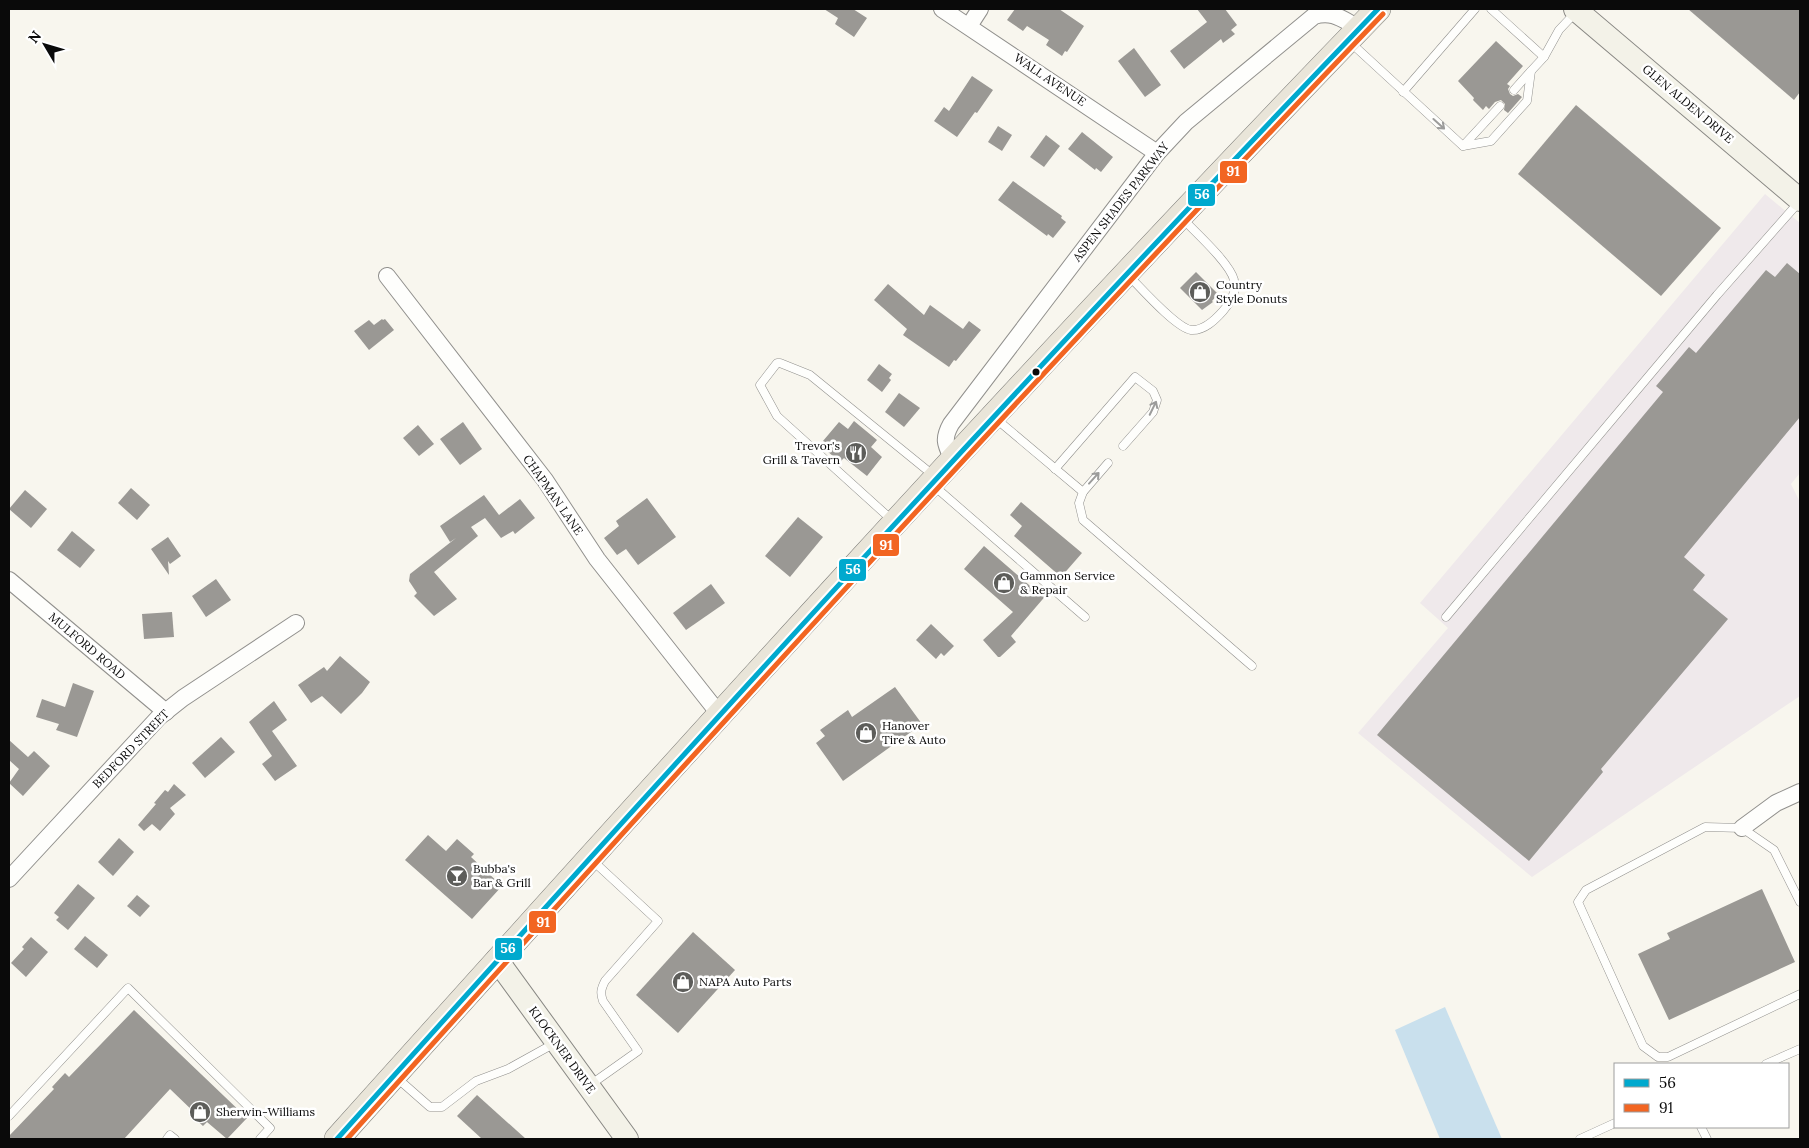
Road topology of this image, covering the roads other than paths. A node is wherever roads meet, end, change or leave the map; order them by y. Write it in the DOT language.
graph roads {
  1 [pos="942,9"];
  2 [pos="980,9"];
  3 [pos="1378,9"];
  4 [pos="1476,9"];
  5 [pos="1491,9"];
  6 [pos="1577,9"];
  7 [pos="1309,12"];
  8 [pos="969,26"];
  9 [pos="1354,34"];
  10 [pos="1544,57"];
  11 [pos="1531,71"];
  12 [pos="1514,90"];
  13 [pos="1403,92"];
  14 [pos="1500,106"];
  15 [pos="1463,146"];
  16 [pos="1157,153"];
  17 [pos="1800,200"];
  18 [pos="1179,215"];
  19 [pos="1126,273"];
  20 [pos="387,276"];
  21 [pos="993,417"];
  22 [pos="1123,446"];
  23 [pos="953,460"];
  24 [pos="1108,463"];
  25 [pos="1055,469"];
  26 [pos="934,481"];
  27 [pos="1083,492"];
  28 [pos="896,523"];
  29 [pos="9,580"];
  30 [pos="1085,617"];
  31 [pos="1446,617"];
  32 [pos="296,623"];
  33 [pos="1252,666"];
  34 [pos="166,712"];
  35 [pos="720,715"];
  36 [pos="1800,792"];
  37 [pos="1742,828"];
  38 [pos="589,858"];
  39 [pos="9,880"];
  40 [pos="1800,902"];
  41 [pos="497,960"];
  42 [pos="1800,994"];
  43 [pos="556,1042"];
  44 [pos="1800,1049"];
  45 [pos="1768,1063"];
  46 [pos="394,1075"];
  47 [pos="588,1086"];
  48 [pos="9,1116"];
  49 [pos="1614,1123"];
  50 [pos="167,1139"];
  51 [pos="174,1139"];
  52 [pos="260,1139"];
  53 [pos="337,1139"];
  54 [pos="627,1139"];
  55 [pos="1580,1139"];
  1 -- 8 [label="street, WALL AVENUE"];
  2 -- 8 [label="street"];
  3 -- 9 [label="main road"];
  4 -- 13 [label="lane"];
  5 -- 10 [label="lane"];
  6 -- 10 [label="lane"];
  6 -- 17 [label="street, GLEN ALDEN DRIVE"];
  7 -- 9 [label="street, ASPEN SHADES PARKWAY"];
  7 -- 16 [label="street, ASPEN SHADES PARKWAY"];
  8 -- 16 [label="street, WALL AVENUE"];
  9 -- 13 [label="lane"];
  9 -- 18 [label="main road"];
  10 -- 11 [label="lane"];
  11 -- 12 [label="lane"];
  11 -- 15 [label="lane"];
  13 -- 15 [label="lane, one-way"];
  14 -- 15 [label="lane"];
  16 -- 23 [label="street, ASPEN SHADES PARKWAY"];
  17 -- 31 [label="lane"];
  18 -- 19 [label="main road"];
  18 -- 19 [label="lane"];
  19 -- 21 [label="main road"];
  20 -- 35 [label="street, CHAPMAN LANE"];
  21 -- 23 [label="main road"];
  21 -- 25 [label="lane"];
  22 -- 25 [label="lane, one-way"];
  23 -- 26 [label="main road"];
  27 -- 24 [label="lane, one-way"];
  25 -- 27 [label="lane"];
  26 -- 28 [label="main road"];
  26 -- 28 [label="lane"];
  26 -- 30 [label="lane"];
  27 -- 33 [label="lane"];
  28 -- 35 [label="main road"];
  29 -- 34 [label="street, MULFORD ROAD"];
  32 -- 34 [label="street, BEDFORD STREET"];
  34 -- 39 [label="street, BEDFORD STREET"];
  35 -- 38 [label="main road"];
  36 -- 37 [label="street"];
  37 -- 40 [label="lane"];
  37 -- 42 [label="lane"];
  38 -- 41 [label="main road"];
  38 -- 47 [label="lane"];
  41 -- 43 [label="street, KLOCKNER DRIVE"];
  41 -- 46 [label="main road"];
  43 -- 46 [label="lane"];
  43 -- 47 [label="street, KLOCKNER DRIVE"];
  44 -- 45 [label="lane"];
  46 -- 53 [label="main road"];
  47 -- 54 [label="street, KLOCKNER DRIVE"];
  48 -- 52 [label="lane"];
  49 -- 55 [label="lane"];
  50 -- 51 [label="lane"];
}
